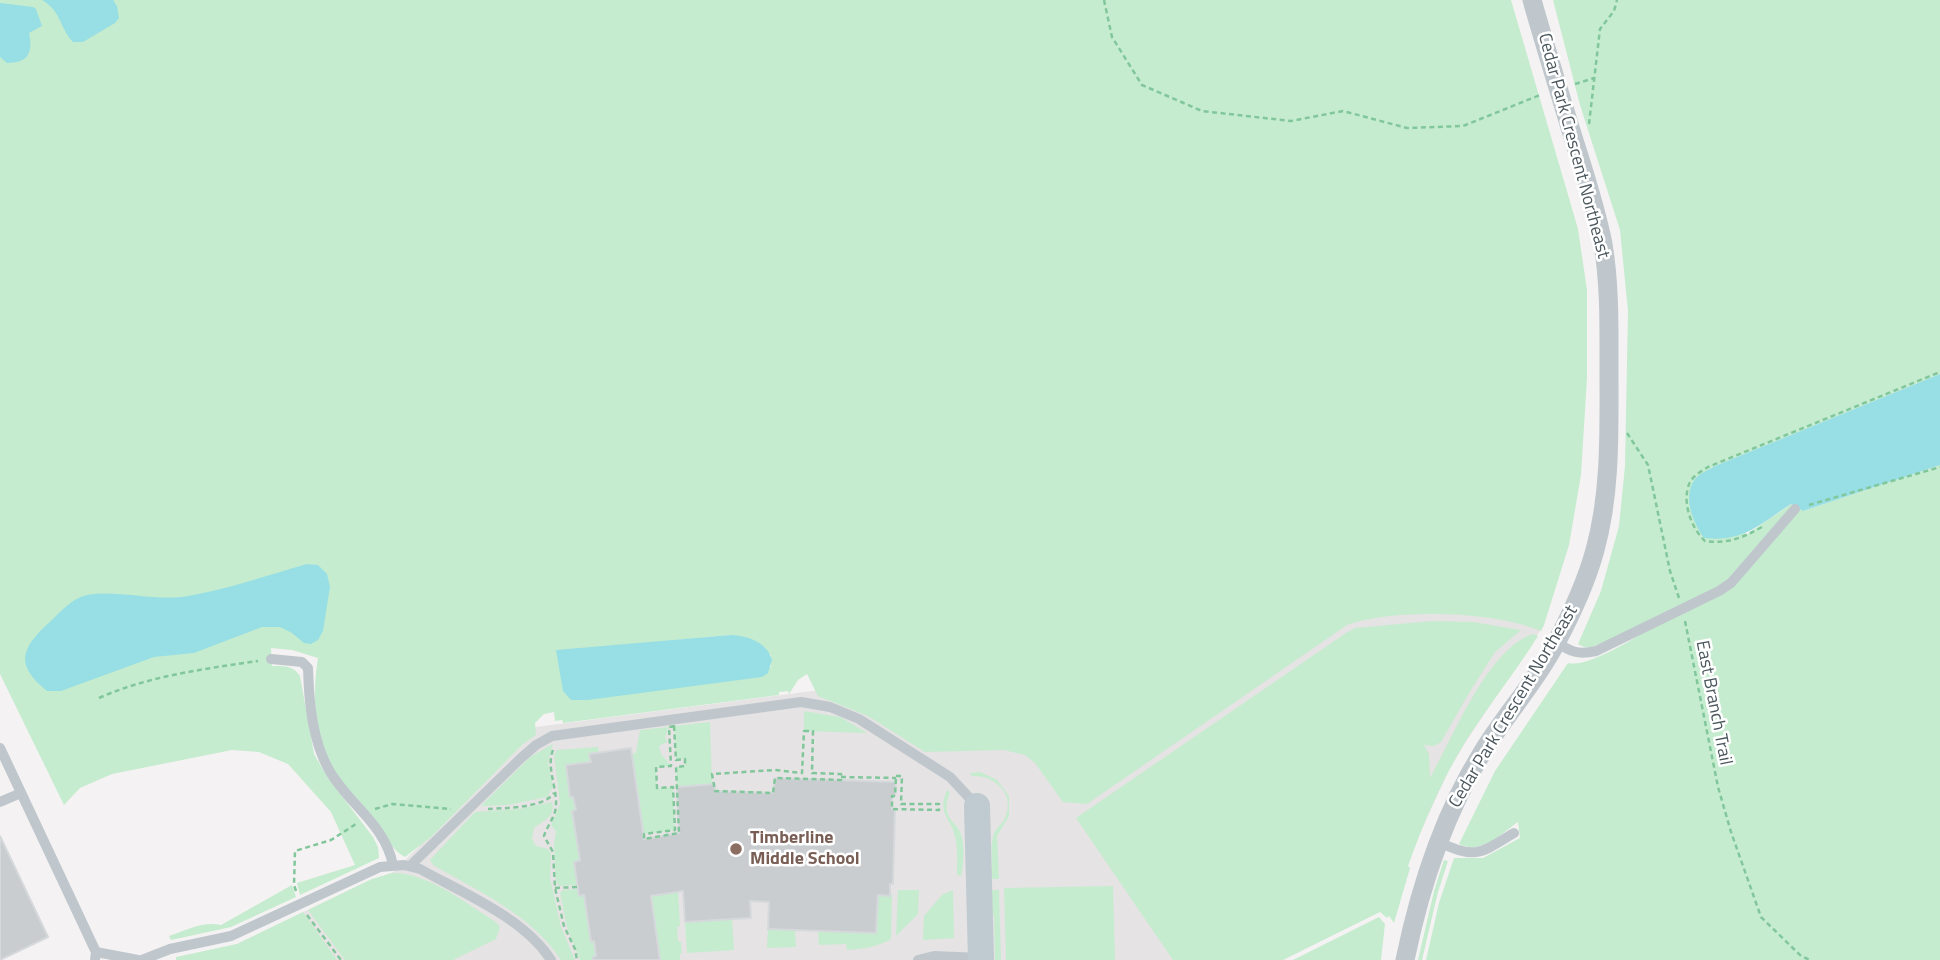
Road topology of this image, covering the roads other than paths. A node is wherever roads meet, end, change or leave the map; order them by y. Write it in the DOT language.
graph roads {
  1 [pos="1532,0"];
  2 [pos="1795,509"];
  3 [pos="1556,642"];
  4 [pos="271,659"];
  5 [pos="0,748"];
  6 [pos="21,793"];
  7 [pos="0,802"];
  8 [pos="977,806"];
  9 [pos="1514,833"];
  10 [pos="1438,842"];
  11 [pos="393,865"];
  12 [pos="410,866"];
  13 [pos="95,956"];
  14 [pos="981,959"];
  15 [pos="140,960"];
  16 [pos="551,960"];
  17 [pos="918,960"];
  18 [pos="1405,960"];
  1 -- 3 [label="street, Cedar Park Crescent Northeast"];
  2 -- 3 [label="lane"];
  3 -- 10 [label="street, Cedar Park Crescent Northeast"];
  4 -- 11 [label="lane"];
  5 -- 6 [label="lane"];
  6 -- 7 [label="lane"];
  6 -- 13 [label="lane"];
  8 -- 12 [label="lane"];
  8 -- 14 [label="street"];
  9 -- 10 [label="lane"];
  10 -- 18 [label="street, Cedar Park Crescent Northeast"];
  11 -- 12 [label="lane"];
  11 -- 15 [label="lane"];
  12 -- 16 [label="lane"];
  13 -- 15 [label="lane"];
  14 -- 17 [label="lane"];
}
